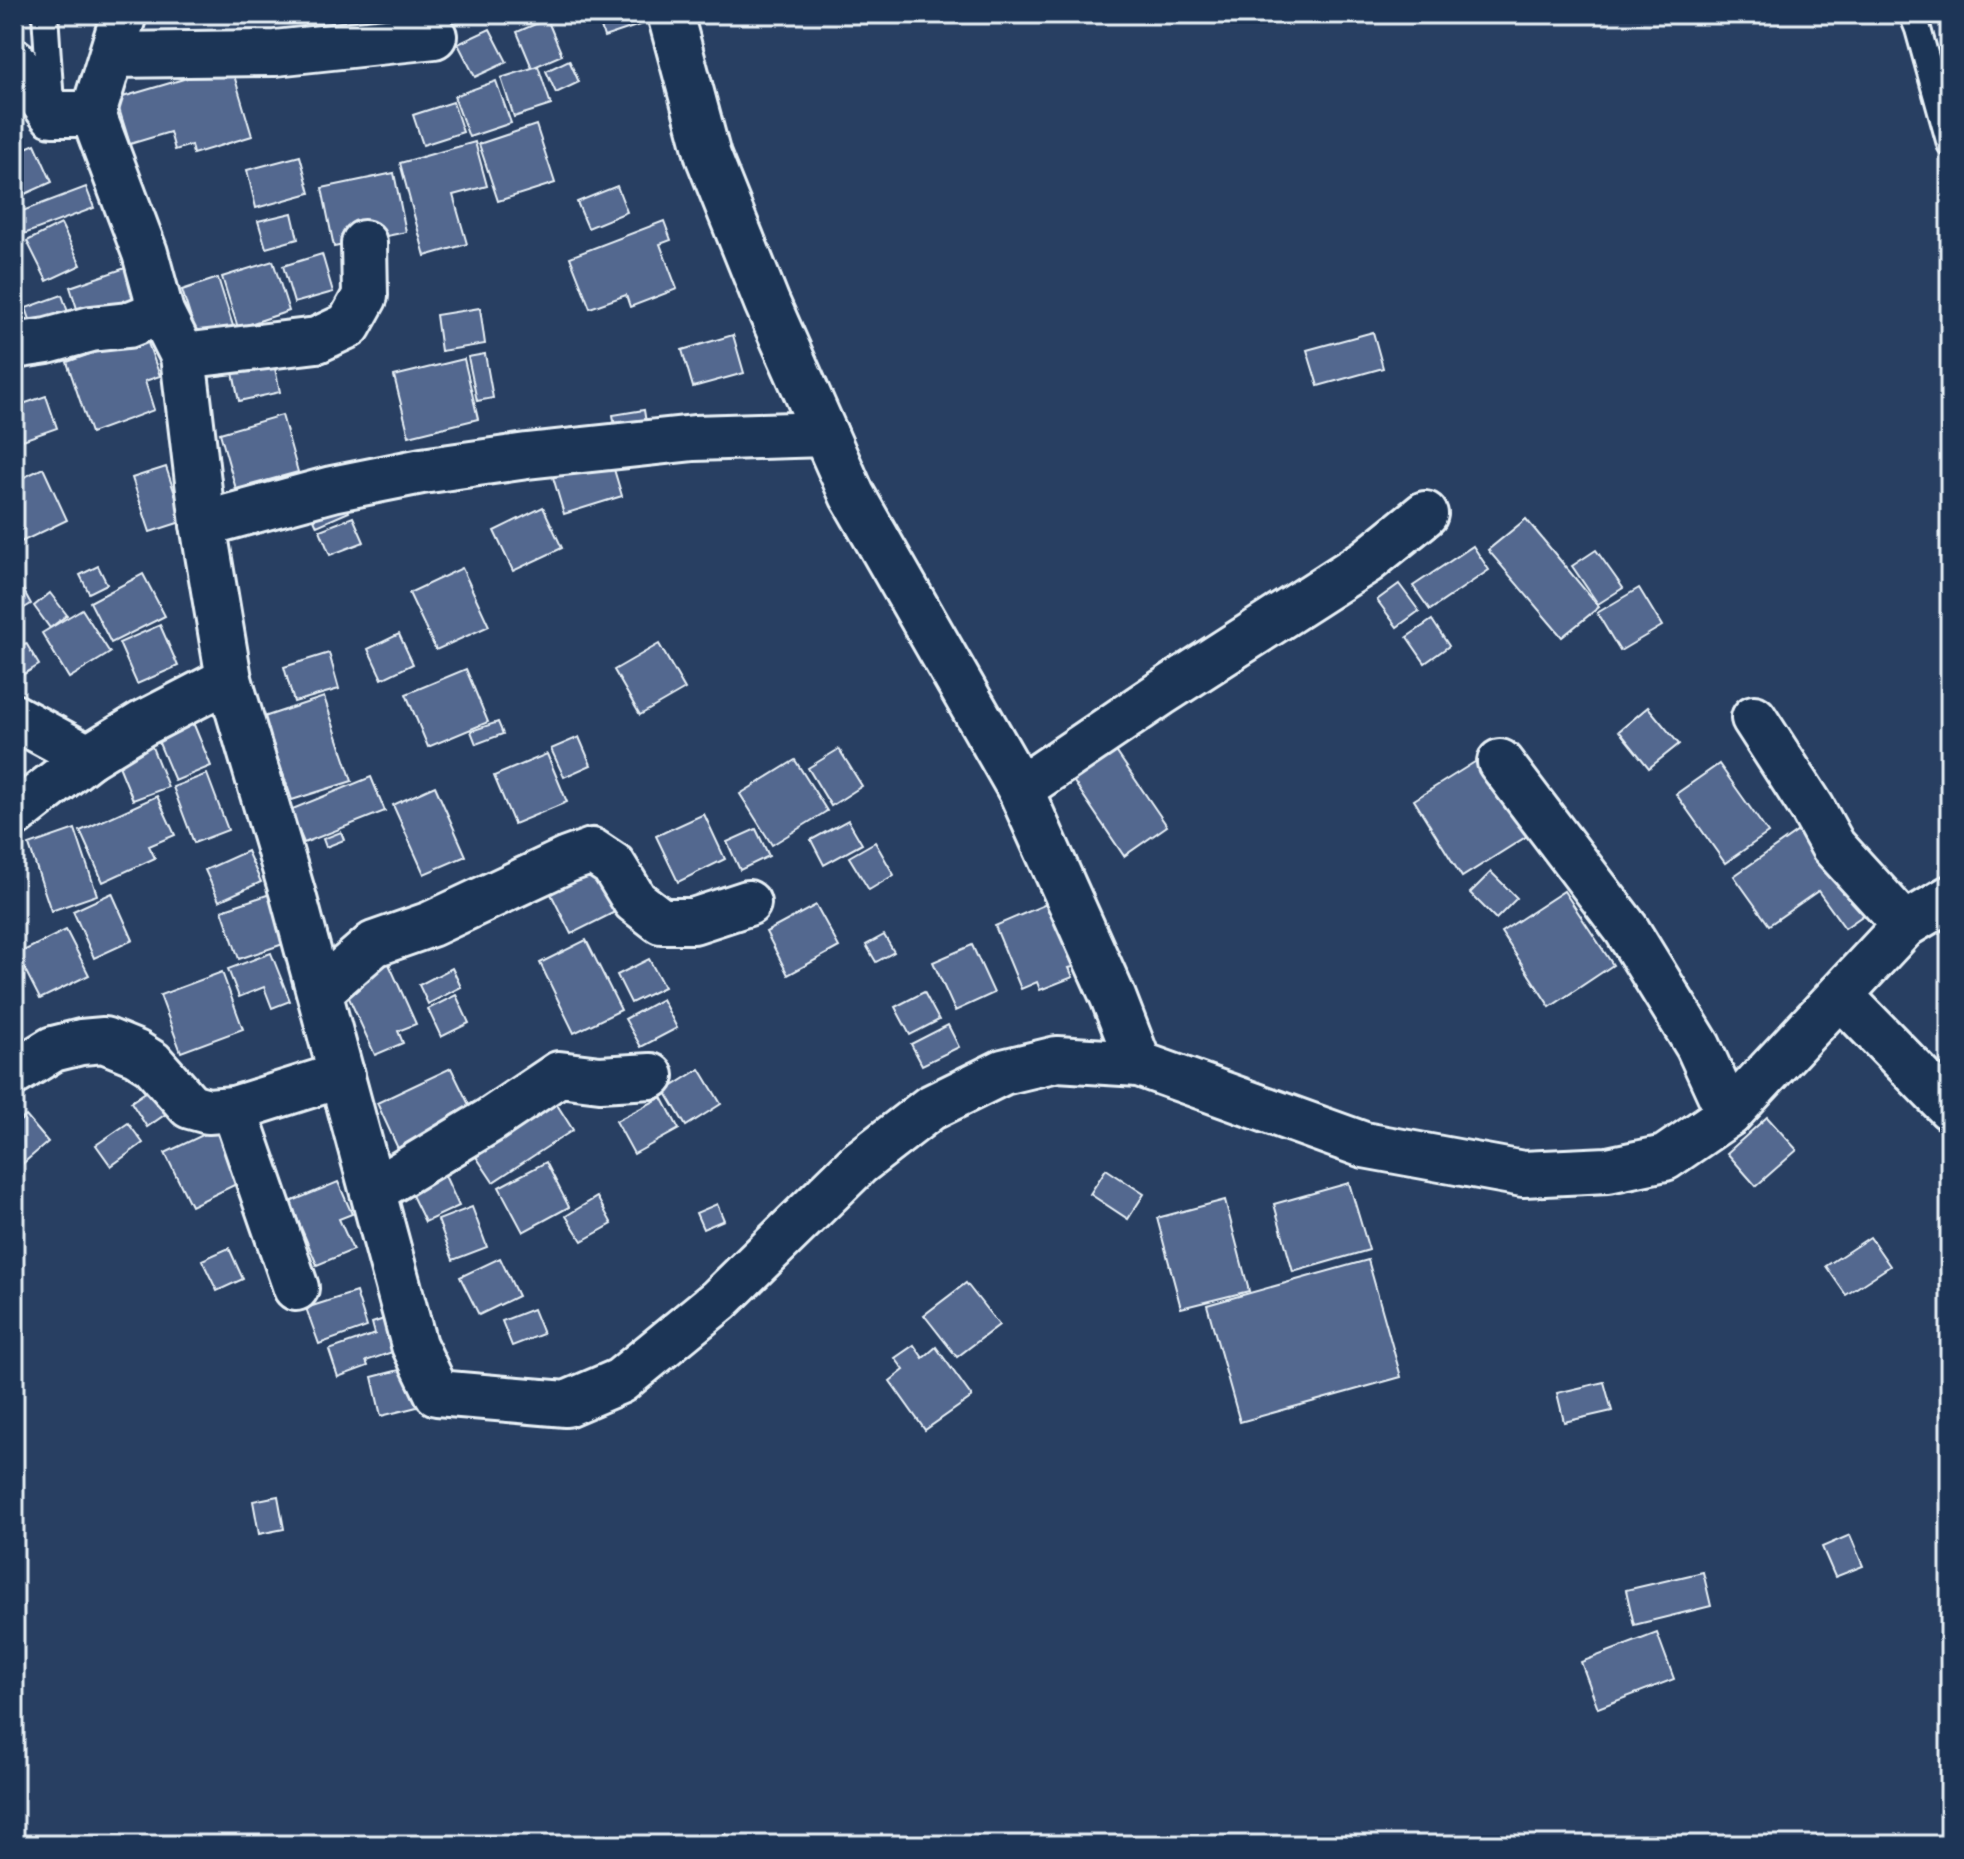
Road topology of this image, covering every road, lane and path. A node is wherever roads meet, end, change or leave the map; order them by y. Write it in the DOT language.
graph roads {
  1 [pos="45,14"];
  2 [pos="124,14"];
  3 [pos="670,14"];
  4 [pos="1912,14"];
  5 [pos="434,36"];
  6 [pos="112,55"];
  7 [pos="14,61"];
  8 [pos="53,117"];
  9 [pos="1950,144"];
  10 [pos="364,243"];
  11 [pos="161,312"];
  12 [pos="14,346"];
  13 [pos="183,356"];
  14 [pos="825,434"];
  15 [pos="1425,514"];
  16 [pos="203,524"];
  17 [pos="229,679"];
  18 [pos="14,717"];
  19 [pos="1754,718"];
  20 [pos="88,757"];
  21 [pos="1500,762"];
  22 [pos="1020,789"];
  23 [pos="14,815"];
  24 [pos="1950,898"];
  25 [pos="748,903"];
  26 [pos="1905,925"];
  27 [pos="320,991"];
  28 [pos="1840,995"];
  29 [pos="1139,1064"];
  30 [pos="14,1073"];
  31 [pos="342,1075"];
  32 [pos="651,1076"];
  33 [pos="1950,1108"];
  34 [pos="234,1109"];
  35 [pos="1729,1114"];
  36 [pos="373,1191"];
  37 [pos="296,1288"];
  1 -- 8 [label="lane"];
  2 -- 6 [label="street"];
  3 -- 14 [label="street"];
  4 -- 9 [label="lane"];
  5 -- 6 [label="street"];
  6 -- 8 [label="street"];
  7 -- 8 [label="street"];
  8 -- 11 [label="street"];
  10 -- 13 [label="street"];
  11 -- 12 [label="street"];
  11 -- 13 [label="street"];
  13 -- 16 [label="street"];
  14 -- 16 [label="street"];
  14 -- 22 [label="street"];
  15 -- 22 [label="street"];
  16 -- 17 [label="street"];
  17 -- 20 [label="street"];
  17 -- 27 [label="street"];
  18 -- 20 [label="street"];
  19 -- 26 [label="street"];
  20 -- 23 [label="street"];
  21 -- 35 [label="street"];
  22 -- 29 [label="street"];
  24 -- 26 [label="street"];
  25 -- 27 [label="street"];
  26 -- 28 [label="street"];
  27 -- 31 [label="street"];
  28 -- 33 [label="street"];
  28 -- 35 [label="street"];
  29 -- 35 [label="street"];
  29 -- 36 [label="street"];
  30 -- 34 [label="street"];
  31 -- 34 [label="street"];
  31 -- 36 [label="street"];
  32 -- 36 [label="street"];
  34 -- 37 [label="street"];
}
